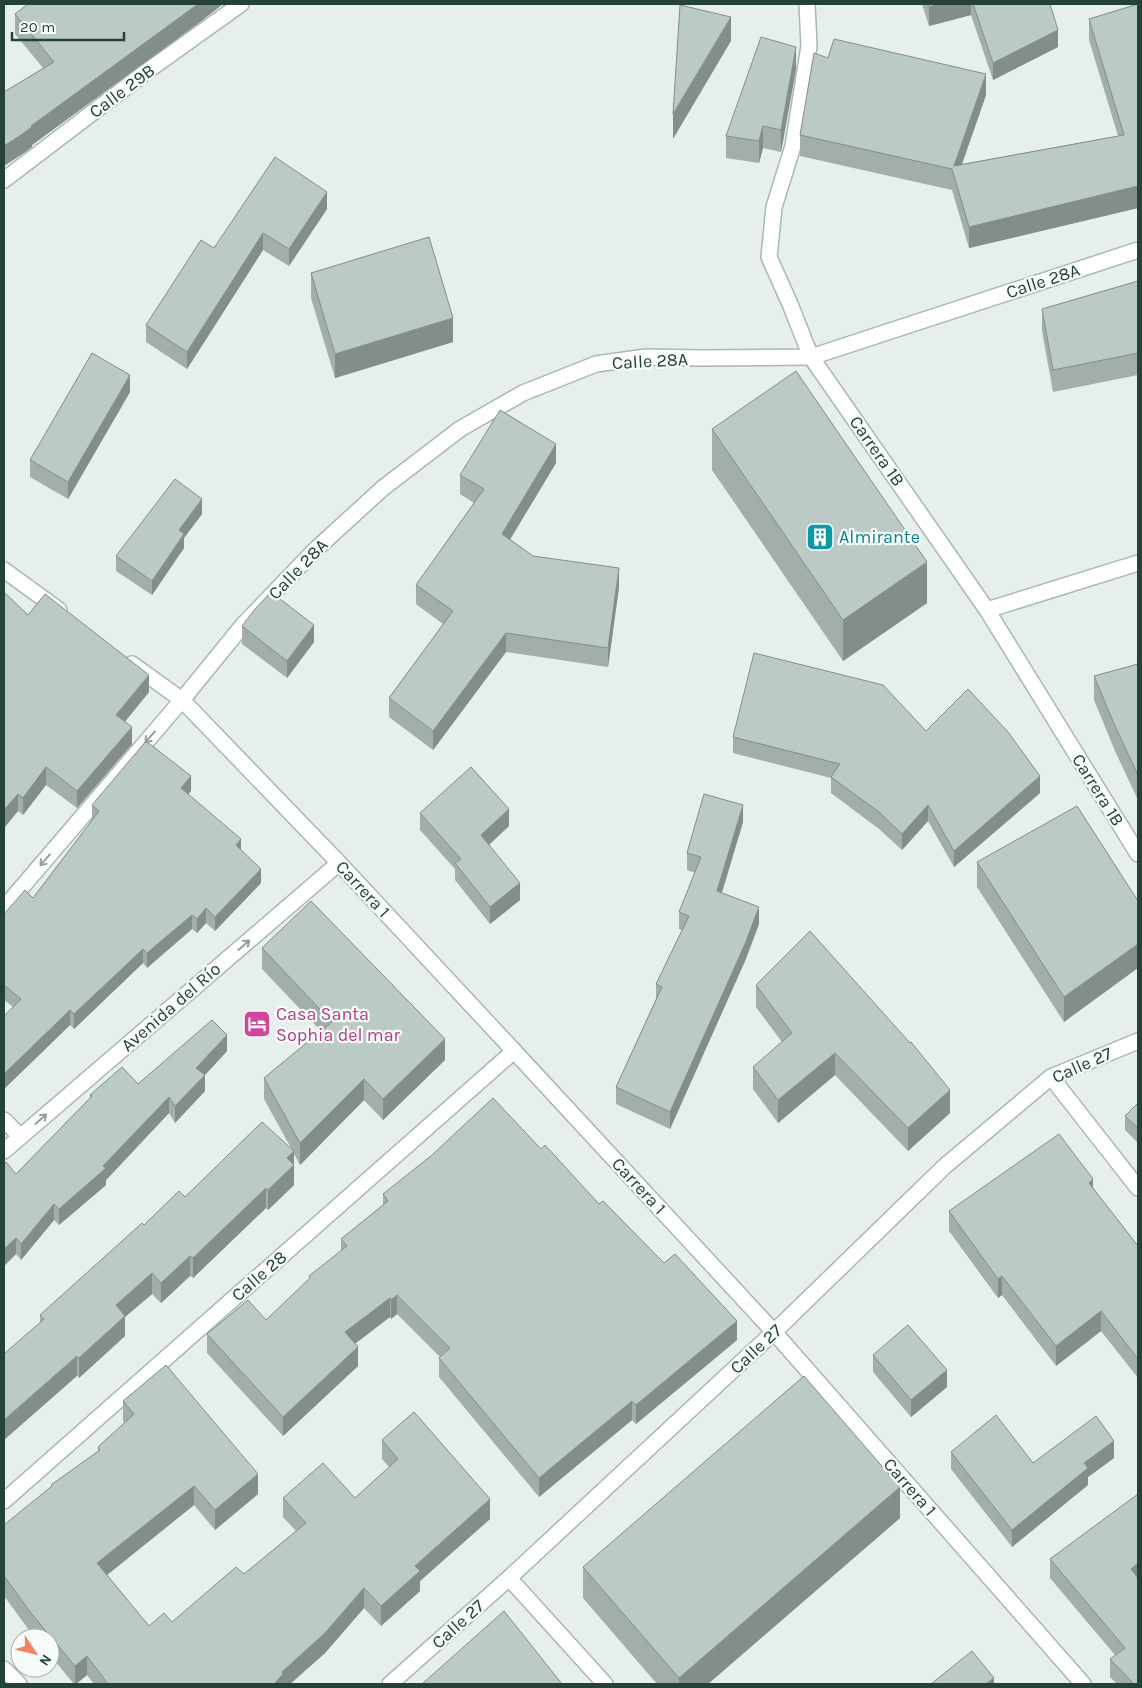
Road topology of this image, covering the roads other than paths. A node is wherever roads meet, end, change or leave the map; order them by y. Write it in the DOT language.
graph roads {
  1 [pos="241,4"];
  2 [pos="807,4"];
  3 [pos="4,180"];
  4 [pos="1138,250"];
  5 [pos="811,357"];
  6 [pos="1138,563"];
  7 [pos="4,570"];
  8 [pos="987,610"];
  9 [pos="74,621"];
  10 [pos="120,654"];
  11 [pos="182,700"];
  12 [pos="1138,854"];
  13 [pos="339,863"];
  14 [pos="4,908"];
  15 [pos="1138,1041"];
  16 [pos="514,1050"];
  17 [pos="1051,1077"];
  18 [pos="4,1120"];
  19 [pos="20,1136"];
  20 [pos="4,1151"];
  21 [pos="1138,1188"];
  22 [pos="774,1332"];
  23 [pos="4,1501"];
  24 [pos="509,1578"];
  25 [pos="4,1669"];
  26 [pos="19,1684"];
  27 [pos="390,1684"];
  28 [pos="605,1684"];
  29 [pos="1083,1684"];
  1 -- 3 [label="street, Calle 29B"];
  2 -- 5 [label="street, Carrera 1B"];
  4 -- 5 [label="street, Calle 28A"];
  5 -- 8 [label="street, Carrera 1B"];
  5 -- 11 [label="street, Calle 28A"];
  6 -- 8 [label="street"];
  7 -- 9 [label="street"];
  8 -- 12 [label="street, Carrera 1B"];
  10 -- 11 [label="street, Carrera 1"];
  11 -- 13 [label="street, Carrera 1"];
  11 -- 14 [label="street, one-way"];
  13 -- 16 [label="street, Carrera 1"];
  19 -- 13 [label="street, Avenida del Río, one-way"];
  15 -- 17 [label="street, Calle 27"];
  16 -- 22 [label="street, Carrera 1"];
  16 -- 23 [label="street, Calle 28"];
  17 -- 21 [label="street"];
  17 -- 22 [label="street, Calle 27"];
  18 -- 19 [label="street"];
  19 -- 20 [label="street, Avenida del Río"];
  22 -- 24 [label="street, Calle 27"];
  22 -- 29 [label="street, Carrera 1"];
  24 -- 27 [label="street, Calle 27"];
  24 -- 28 [label="street"];
  25 -- 26 [label="street"];
}
